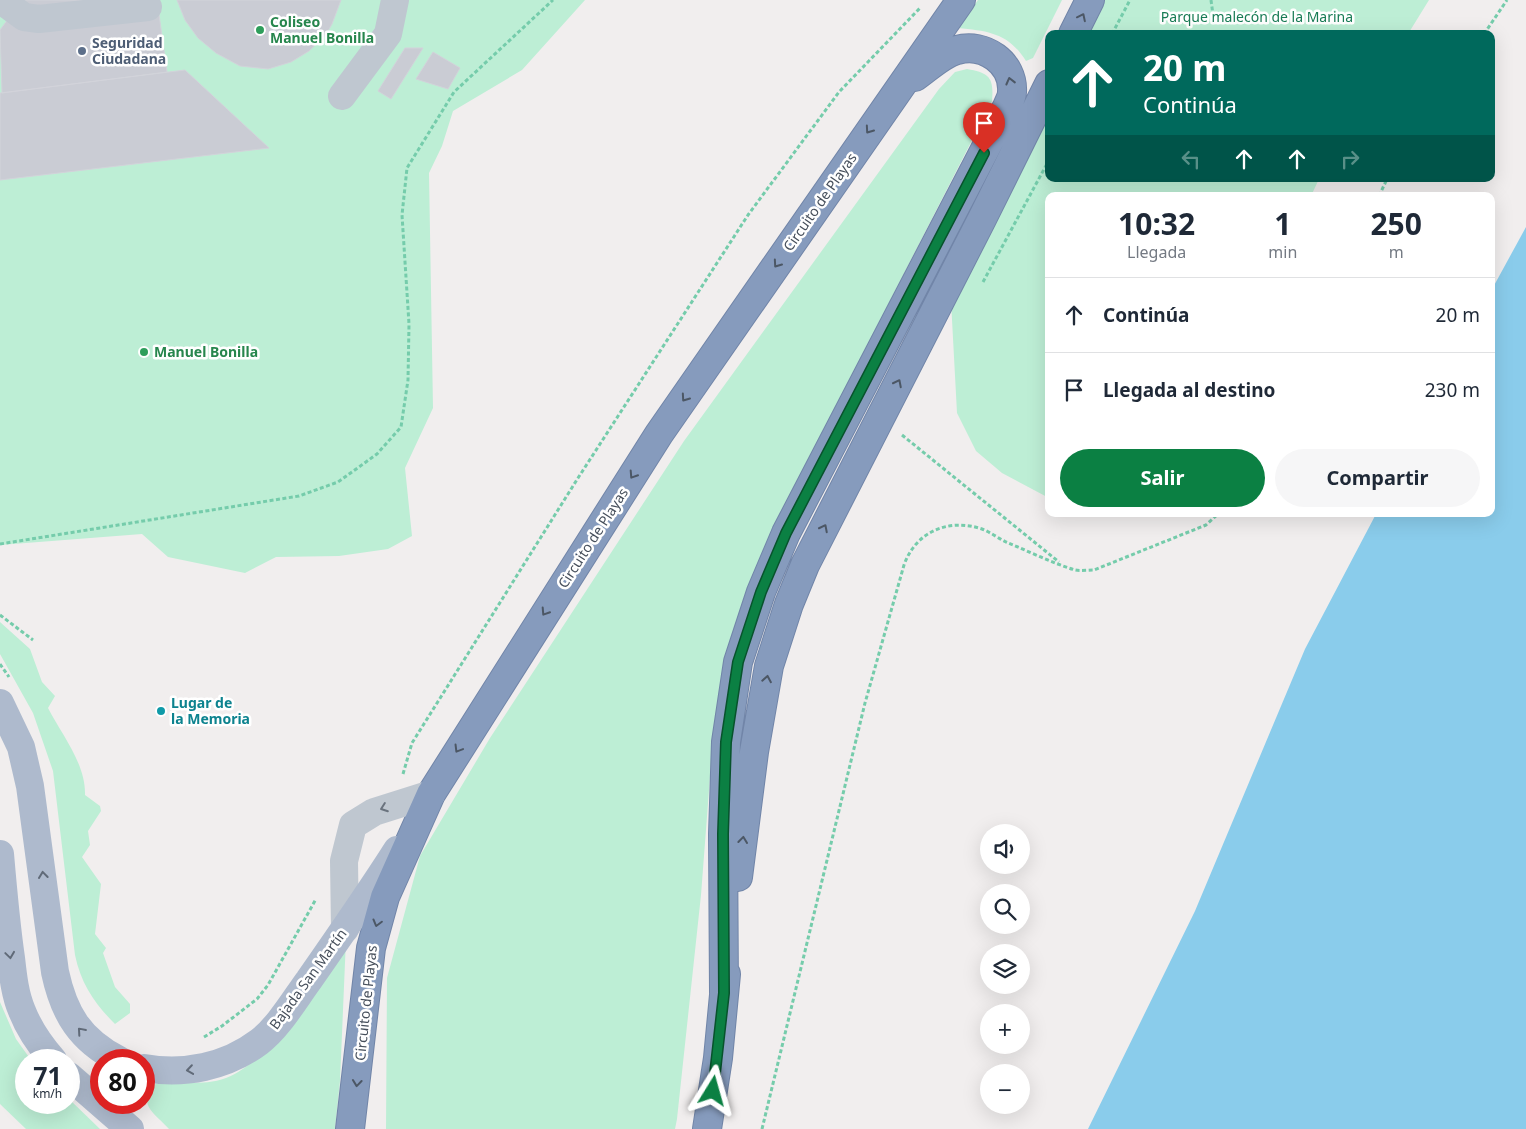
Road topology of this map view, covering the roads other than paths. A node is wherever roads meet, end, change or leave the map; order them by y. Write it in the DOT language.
graph roads {
  1 [pos="1,0"];
  2 [pos="395,0"];
  3 [pos="962,0"];
  4 [pos="1090,0"];
  5 [pos="148,7"];
  6 [pos="30,8"];
  7 [pos="1075,30"];
  8 [pos="897,90"];
  9 [pos="1045,92"];
  10 [pos="342,96"];
  11 [pos="6,693"];
  12 [pos="426,803"];
  13 [pos="0,854"];
  14 [pos="345,929"];
  15 [pos="724,993"];
  16 [pos="44,1049"];
  17 [pos="100,1049"];
  18 [pos="155,1070"];
  19 [pos="80,1086"];
  20 [pos="130,1129"];
  21 [pos="350,1129"];
  22 [pos="706,1129"];
  1 -- 6 [label="lane"];
  2 -- 10 [label="lane"];
  3 -- 8 [label="highway, Circuito de Playas"];
  7 -- 4 [label="highway, one-way"];
  5 -- 6 [label="lane"];
  8 -- 12 [label="highway, Circuito de Playas, one-way"];
  15 -- 8 [label="highway, one-way"];
  15 -- 9 [label="highway, one-way"];
  17 -- 11 [label="main road, one-way"];
  12 -- 14 [label="main road, Bajada San Martín"];
  12 -- 14 [label="lane, one-way"];
  12 -- 21 [label="highway, Circuito de Playas, one-way"];
  13 -- 16 [label="main road, one-way"];
  14 -- 18 [label="main road, Bajada San Martín, one-way"];
  15 -- 22 [label="highway"];
  19 -- 20 [label="main road"];
}
